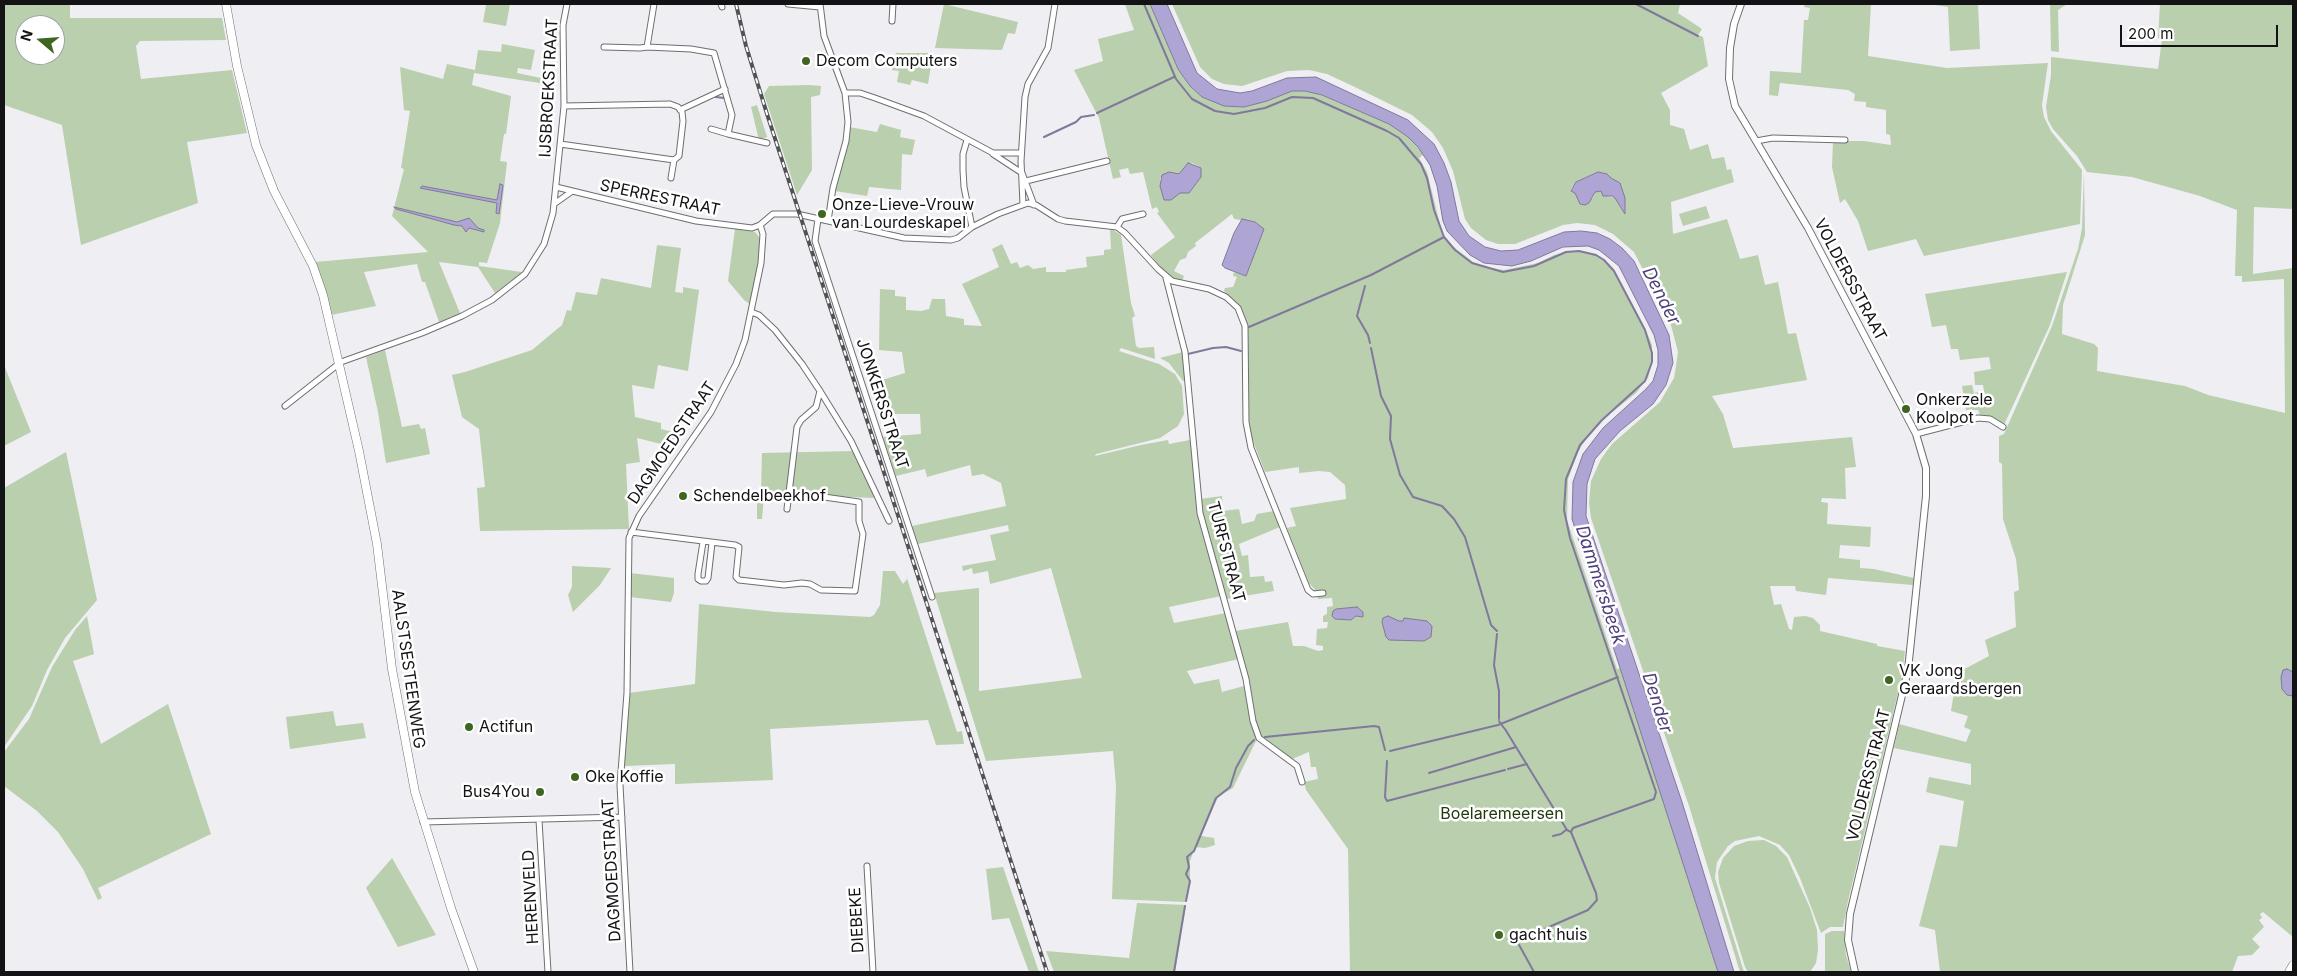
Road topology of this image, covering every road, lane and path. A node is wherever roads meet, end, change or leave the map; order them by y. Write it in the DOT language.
graph roads {
  1 [pos="226,4"];
  2 [pos="567,4"];
  3 [pos="654,4"];
  4 [pos="788,4"];
  5 [pos="893,4"];
  6 [pos="1055,4"];
  7 [pos="1742,4"];
  8 [pos="820,5"];
  9 [pos="892,21"];
  10 [pos="647,46"];
  11 [pos="604,47"];
  12 [pos="725,89"];
  13 [pos="845,93"];
  14 [pos="564,106"];
  15 [pos="680,110"];
  16 [pos="711,130"];
  17 [pos="728,134"];
  18 [pos="967,140"];
  19 [pos="1846,140"];
  20 [pos="1756,141"];
  21 [pos="767,143"];
  22 [pos="560,144"];
  23 [pos="992,153"];
  24 [pos="1021,153"];
  25 [pos="674,160"];
  26 [pos="1108,161"];
  27 [pos="1022,173"];
  28 [pos="671,178"];
  29 [pos="1026,181"];
  30 [pos="556,187"];
  31 [pos="571,192"];
  32 [pos="554,204"];
  33 [pos="1022,204"];
  34 [pos="1034,204"];
  35 [pos="1143,214"];
  36 [pos="818,219"];
  37 [pos="828,221"];
  38 [pos="760,225"];
  39 [pos="972,227"];
  40 [pos="1117,228"];
  41 [pos="1166,277"];
  42 [pos="751,312"];
  43 [pos="339,364"];
  44 [pos="820,391"];
  45 [pos="285,406"];
  46 [pos="2003,427"];
  47 [pos="1916,434"];
  48 [pos="789,492"];
  49 [pos="787,509"];
  50 [pos="889,521"];
  51 [pos="631,532"];
  52 [pos="703,542"];
  53 [pos="712,542"];
  54 [pos="1323,593"];
  55 [pos="932,597"];
  56 [pos="1302,782"];
  57 [pos="622,817"];
  58 [pos="539,820"];
  59 [pos="423,822"];
  60 [pos="867,866"];
  61 [pos="2293,965"];
  62 [pos="474,972"];
  63 [pos="548,972"];
  64 [pos="630,972"];
  65 [pos="873,972"];
  66 [pos="1855,972"];
  67 [pos="2289,972"];
  1 -- 43 [label="main road, AALSTSESTEENWEG"];
  2 -- 14 [label="street, IJSBROEKSTRAAT"];
  3 -- 10 [label="street"];
  4 -- 8 [label="street"];
  5 -- 9 [label="street"];
  6 -- 24 [label="street"];
  7 -- 20 [label="street, VOLDERSSTRAAT"];
  8 -- 13 [label="street"];
  10 -- 11 [label="street"];
  10 -- 12 [label="street"];
  12 -- 15 [label="street"];
  12 -- 17 [label="street"];
  13 -- 18 [label="street"];
  13 -- 37 [label="street"];
  14 -- 15 [label="street"];
  14 -- 22 [label="street, IJSBROEKSTRAAT"];
  15 -- 25 [label="street"];
  16 -- 17 [label="street"];
  17 -- 21 [label="street"];
  18 -- 23 [label="street"];
  18 -- 39 [label="street"];
  19 -- 20 [label="street"];
  20 -- 47 [label="street, VOLDERSSTRAAT"];
  22 -- 25 [label="street"];
  22 -- 30 [label="street, IJSBROEKSTRAAT"];
  23 -- 24 [label="street"];
  23 -- 27 [label="street"];
  24 -- 27 [label="street"];
  25 -- 28 [label="street"];
  26 -- 29 [label="street"];
  27 -- 29 [label="street"];
  27 -- 33 [label="street"];
  29 -- 34 [label="street"];
  30 -- 31 [label="street, SPERRESTRAAT"];
  30 -- 32 [label="street, IJSBROEKSTRAAT"];
  31 -- 32 [label="street"];
  31 -- 38 [label="street, SPERRESTRAAT"];
  32 -- 43 [label="street, IJSBROEKSTRAAT"];
  33 -- 34 [label="street"];
  33 -- 39 [label="street"];
  34 -- 40 [label="street"];
  35 -- 40 [label="street"];
  36 -- 37 [label="street"];
  36 -- 38 [label="street"];
  36 -- 55 [label="street, JONKERSSTRAAT"];
  37 -- 39 [label="street"];
  38 -- 42 [label="street, DAGMOEDSTRAAT"];
  40 -- 41 [label="street"];
  41 -- 54 [label="street"];
  41 -- 56 [label="street, TURFSTRAAT"];
  42 -- 44 [label="street"];
  42 -- 51 [label="street, DAGMOEDSTRAAT"];
  43 -- 45 [label="street"];
  43 -- 59 [label="main road, AALSTSESTEENWEG"];
  44 -- 48 [label="street"];
  44 -- 50 [label="street"];
  46 -- 47 [label="street"];
  47 -- 66 [label="street, VOLDERSSTRAAT"];
  48 -- 49 [label="street"];
  48 -- 53 [label="street"];
  51 -- 52 [label="street"];
  51 -- 57 [label="street, DAGMOEDSTRAAT"];
  52 -- 53 [label="street"];
  52 -- 53 [label="street"];
  57 -- 58 [label="street"];
  57 -- 64 [label="street, DAGMOEDSTRAAT"];
  58 -- 59 [label="street"];
  58 -- 63 [label="street, HERENVELD"];
  59 -- 62 [label="main road, AALSTSESTEENWEG"];
  60 -- 65 [label="street, DIEBEKE"];
  61 -- 67 [label="main road"];
}
